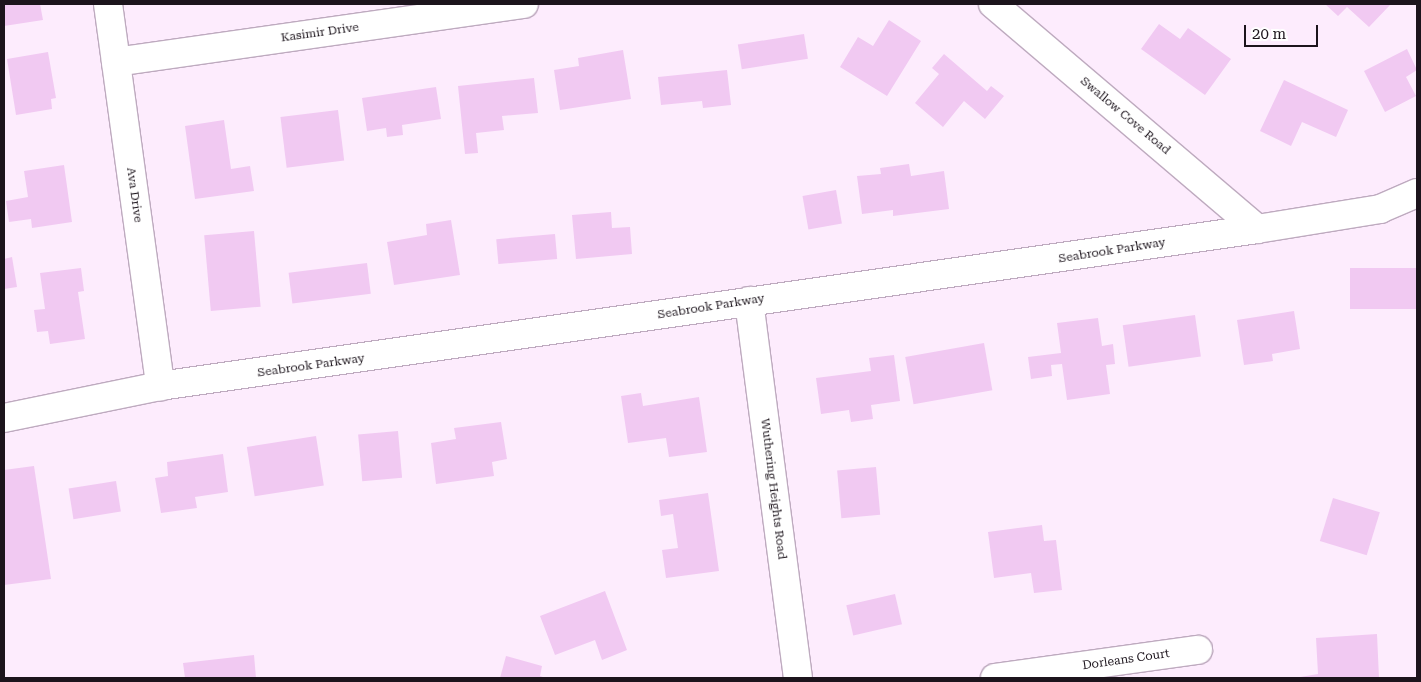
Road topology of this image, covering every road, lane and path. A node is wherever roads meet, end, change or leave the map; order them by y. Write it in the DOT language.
graph roads {
  1 [pos="108,4"];
  2 [pos="524,4"];
  3 [pos="993,4"];
  4 [pos="116,62"];
  5 [pos="1417,193"];
  6 [pos="1257,229"];
  7 [pos="749,301"];
  8 [pos="160,386"];
  9 [pos="4,418"];
  10 [pos="1198,650"];
  11 [pos="798,678"];
  12 [pos="995,678"];
  1 -- 4 [label="street, Ava Drive"];
  2 -- 4 [label="street, Kasimir Drive"];
  3 -- 6 [label="street, Swallow Cove Road"];
  4 -- 8 [label="street, Ava Drive"];
  5 -- 6 [label="street, Seabrook Parkway"];
  6 -- 7 [label="street, Seabrook Parkway"];
  7 -- 8 [label="street, Seabrook Parkway"];
  7 -- 11 [label="street, Wuthering Heights Road"];
  8 -- 9 [label="street, Seabrook Parkway"];
  10 -- 12 [label="street, Dorleans Court"];
}
